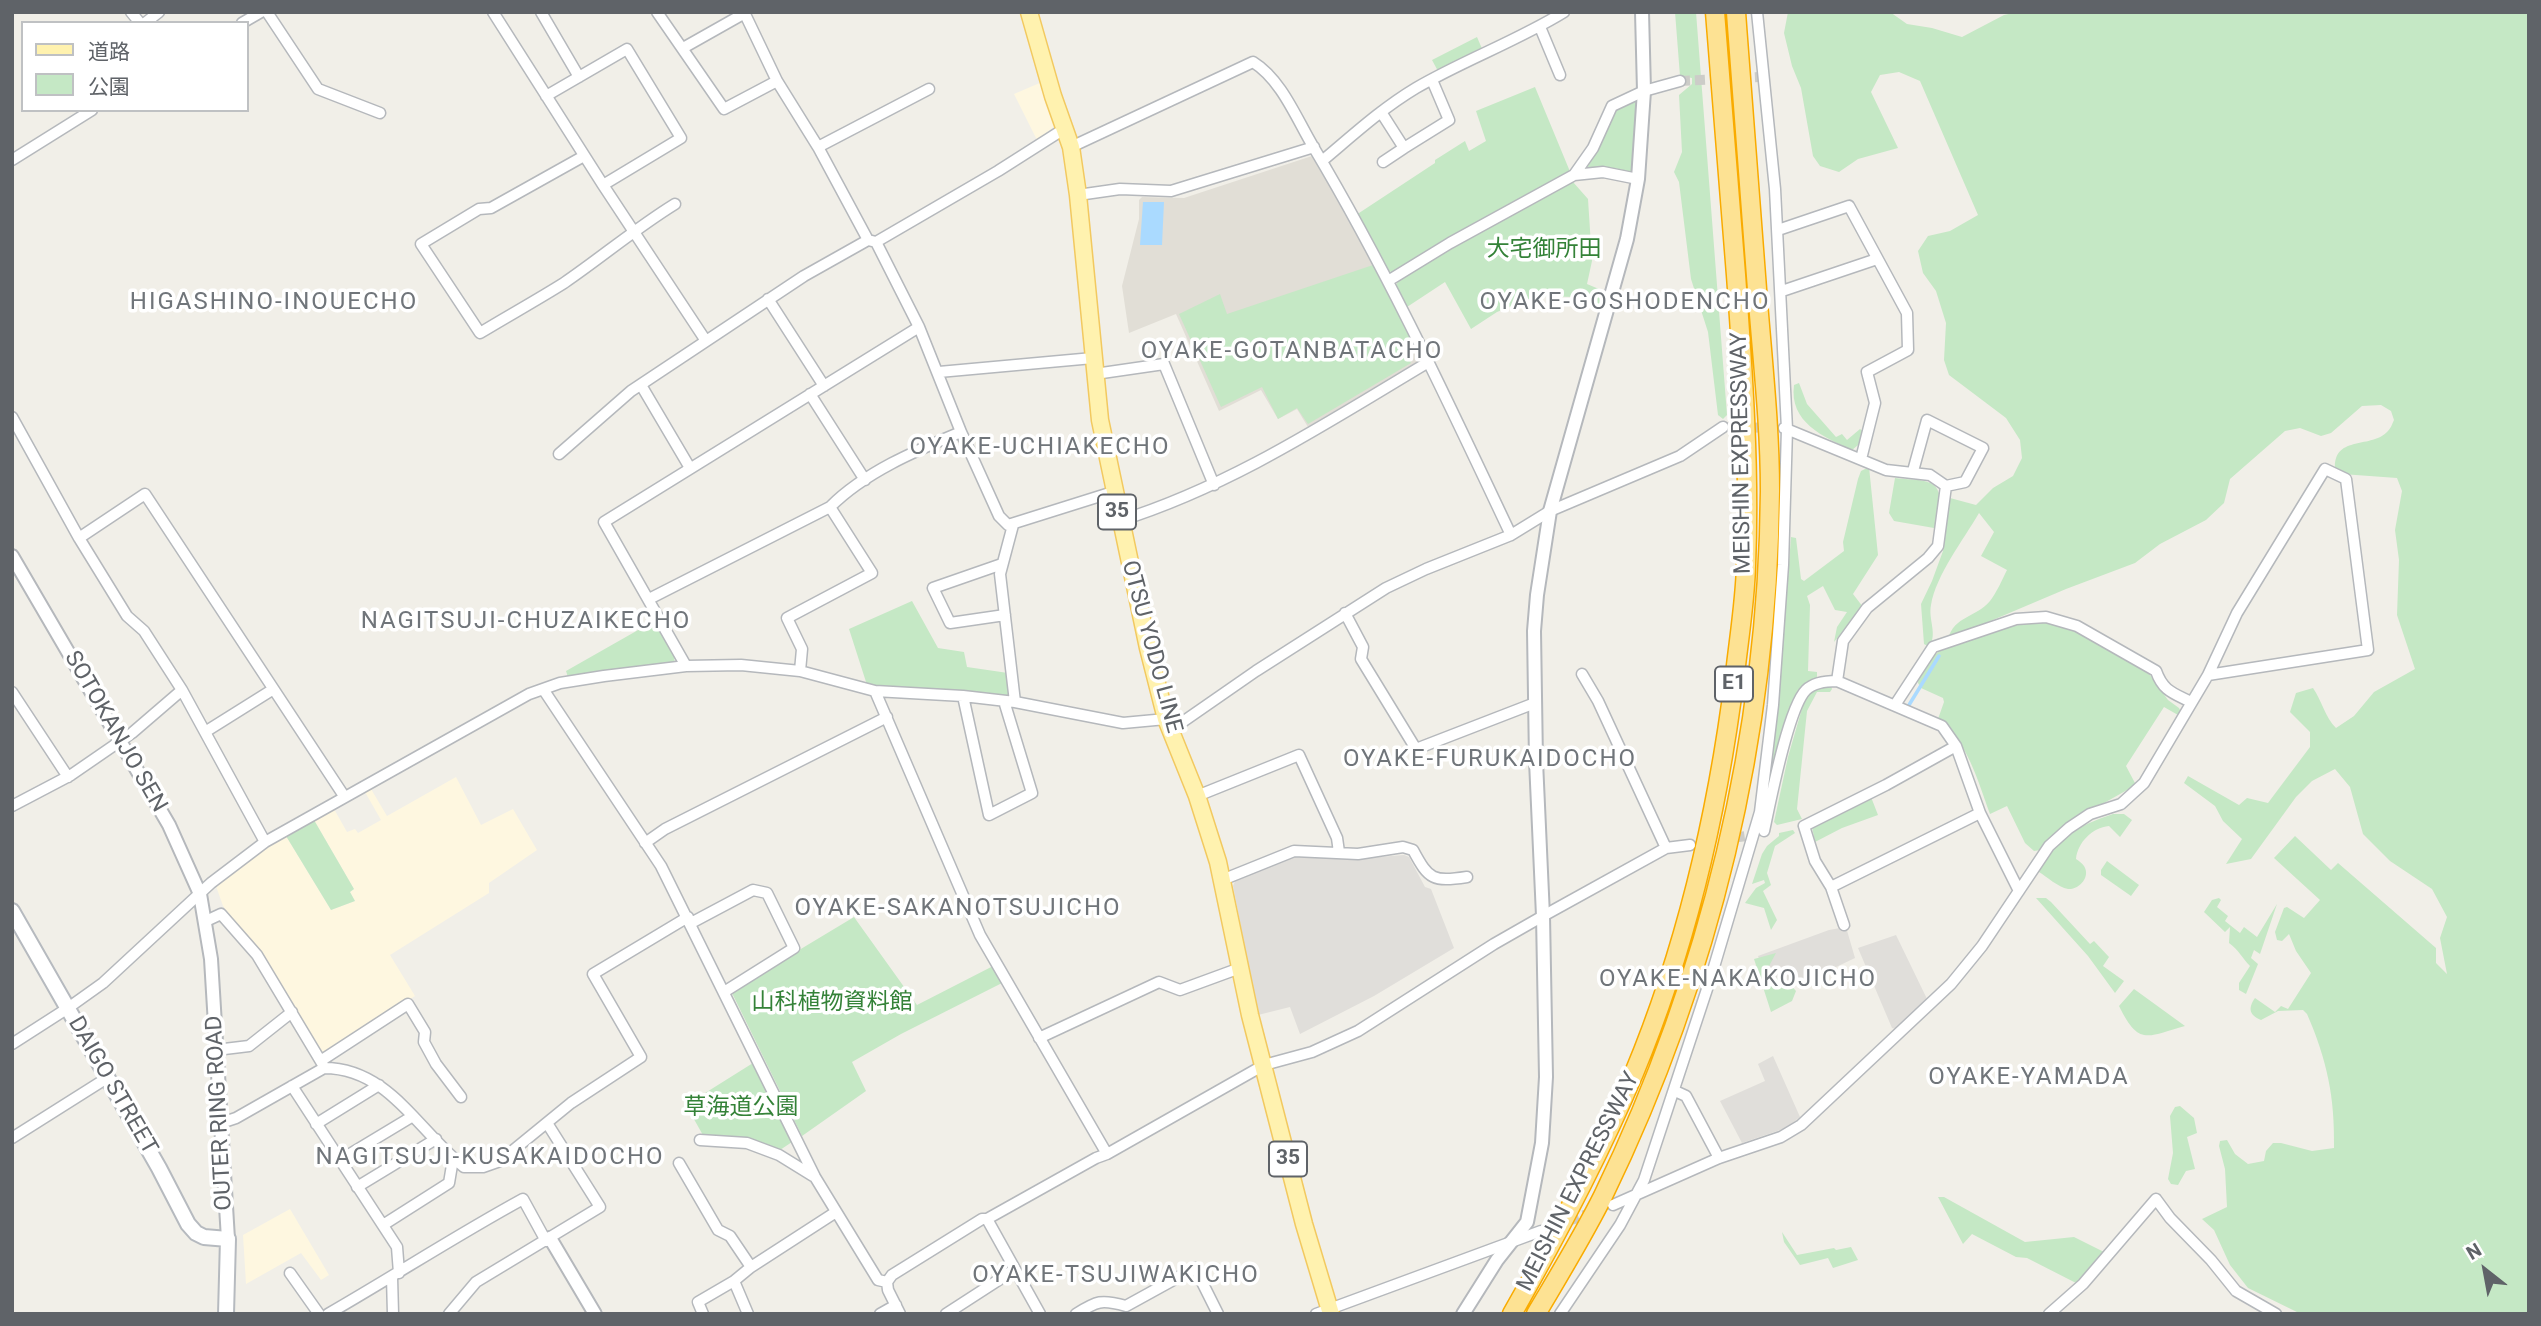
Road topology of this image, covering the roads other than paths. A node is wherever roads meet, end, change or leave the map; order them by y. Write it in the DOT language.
graph roads {
  1 [pos="261,12"];
  2 [pos="267,12"];
  3 [pos="493,12"];
  4 [pos="541,12"];
  5 [pos="657,12"];
  6 [pos="1029,12"];
  7 [pos="1564,12"];
  8 [pos="1642,12"];
  9 [pos="1715,12"];
  10 [pos="1736,12"];
  11 [pos="1757,12"];
  12 [pos="745,13"];
  13 [pos="245,21"];
  14 [pos="1540,27"];
  15 [pos="683,48"];
  16 [pos="1560,75"];
  17 [pos="579,77"];
  18 [pos="1432,80"];
  19 [pos="777,81"];
  20 [pos="1680,81"];
  21 [pos="929,89"];
  22 [pos="1644,91"];
  23 [pos="546,96"];
  24 [pos="89,112"];
  25 [pos="1381,112"];
  26 [pos="380,113"];
  27 [pos="1064,129"];
  28 [pos="1071,147"];
  29 [pos="1314,147"];
  30 [pos="818,148"];
  31 [pos="1404,148"];
  32 [pos="584,156"];
  33 [pos="12,160"];
  34 [pos="1322,161"];
  35 [pos="1383,162"];
  36 [pos="1574,175"];
  37 [pos="1638,179"];
  38 [pos="603,185"];
  39 [pos="1078,195"];
  40 [pos="675,204"];
  41 [pos="1778,230"];
  42 [pos="634,231"];
  43 [pos="872,241"];
  44 [pos="1877,259"];
  45 [pos="1388,281"];
  46 [pos="1782,291"];
  47 [pos="768,299"];
  48 [pos="919,327"];
  49 [pos="706,341"];
  50 [pos="1427,363"];
  51 [pos="1094,366"];
  52 [pos="939,372"];
  53 [pos="641,385"];
  54 [pos="824,386"];
  55 [pos="810,394"];
  56 [pos="12,417"];
  57 [pos="1723,427"];
  58 [pos="1785,429"];
  59 [pos="961,432"];
  60 [pos="559,454"];
  61 [pos="1861,459"];
  62 [pos="690,468"];
  63 [pos="1913,471"];
  64 [pos="865,480"];
  65 [pos="1214,485"];
  66 [pos="1946,486"];
  67 [pos="1113,492"];
  68 [pos="830,507"];
  69 [pos="1550,512"];
  70 [pos="1119,521"];
  71 [pos="1013,524"];
  72 [pos="1511,535"];
  73 [pos="79,538"];
  74 [pos="12,556"];
  75 [pos="1002,564"];
  76 [pos="18,577"];
  77 [pos="649,598"];
  78 [pos="1345,614"];
  79 [pos="1004,615"];
  80 [pos="686,666"];
  81 [pos="800,671"];
  82 [pos="1582,674"];
  83 [pos="2208,676"];
  84 [pos="1837,681"];
  85 [pos="543,689"];
  86 [pos="181,690"];
  87 [pos="272,690"];
  88 [pos="875,691"];
  89 [pos="12,692"];
  90 [pos="963,695"];
  91 [pos="1009,702"];
  92 [pos="2191,702"];
  93 [pos="1535,703"];
  94 [pos="1895,705"];
  95 [pos="887,717"];
  96 [pos="1169,724"];
  97 [pos="205,732"];
  98 [pos="121,740"];
  99 [pos="1956,746"];
  100 [pos="68,777"];
  101 [pos="344,796"];
  102 [pos="1197,796"];
  103 [pos="12,806"];
  104 [pos="1980,813"];
  105 [pos="1749,835"];
  106 [pos="265,842"];
  107 [pos="645,843"];
  108 [pos="1690,845"];
  109 [pos="1666,848"];
  110 [pos="1339,852"];
  111 [pos="1467,877"];
  112 [pos="1222,880"];
  113 [pos="1831,887"];
  114 [pos="2019,891"];
  115 [pos="200,894"];
  116 [pos="12,911"];
  117 [pos="1543,916"];
  118 [pos="689,920"];
  119 [pos="206,922"];
  120 [pos="1844,925"];
  121 [pos="18,933"];
  122 [pos="1240,968"];
  123 [pos="724,992"];
  124 [pos="68,1008"];
  125 [pos="292,1013"];
  126 [pos="1039,1038"];
  127 [pos="12,1044"];
  128 [pos="216,1049"];
  129 [pos="323,1064"];
  130 [pos="1264,1065"];
  131 [pos="107,1078"];
  132 [pos="292,1086"];
  133 [pos="379,1086"];
  134 [pos="1675,1091"];
  135 [pos="461,1097"];
  136 [pos="413,1116"];
  137 [pos="221,1123"];
  138 [pos="547,1123"];
  139 [pos="316,1124"];
  140 [pos="12,1138"];
  141 [pos="436,1139"];
  142 [pos="700,1140"];
  143 [pos="1107,1154"];
  144 [pos="1719,1158"];
  145 [pos="453,1159"];
  146 [pos="340,1160"];
  147 [pos="679,1163"];
  148 [pos="815,1177"];
  149 [pos="358,1187"];
  150 [pos="1636,1195"];
  151 [pos="1613,1205"];
  152 [pos="836,1212"];
  153 [pos="987,1219"];
  154 [pos="383,1225"];
  155 [pos="1541,1231"];
  156 [pos="228,1239"];
  157 [pos="548,1240"];
  158 [pos="1511,1242"];
  159 [pos="751,1267"];
  160 [pos="1014,1270"];
  161 [pos="290,1273"];
  162 [pos="396,1275"];
  163 [pos="734,1281"];
  164 [pos="887,1282"];
  165 [pos="898,1309"];
  166 [pos="1325,1312"];
  167 [pos="226,1314"];
  168 [pos="319,1314"];
  169 [pos="328,1314"];
  170 [pos="393,1314"];
  171 [pos="449,1314"];
  172 [pos="595,1314"];
  173 [pos="703,1314"];
  174 [pos="748,1314"];
  175 [pos="880,1314"];
  176 [pos="946,1314"];
  177 [pos="1040,1314"];
  178 [pos="1076,1314"];
  179 [pos="1218,1314"];
  180 [pos="1463,1314"];
  181 [pos="1512,1314"];
  182 [pos="1536,1314"];
  183 [pos="1560,1314"];
  184 [pos="2049,1314"];
  185 [pos="2276,1314"];
  1 -- 13 [label="street"];
  2 -- 26 [label="street"];
  3 -- 23 [label="street"];
  4 -- 17 [label="street"];
  5 -- 15 [label="street"];
  6 -- 27 [label="main road, OTSU YODO LINE / 35"];
  7 -- 14 [label="street"];
  8 -- 22 [label="street"];
  9 -- 181 [label="highway, MEISHIN EXPRESSWAY / E1"];
  10 -- 182 [label="highway, MEISHIN EXPRESSWAY / E1"];
  11 -- 41 [label="street"];
  12 -- 15 [label="street"];
  12 -- 19 [label="street"];
  14 -- 16 [label="street"];
  14 -- 18 [label="street"];
  15 -- 19 [label="street"];
  17 -- 23 [label="street"];
  17 -- 38 [label="street"];
  18 -- 25 [label="street"];
  18 -- 31 [label="street"];
  19 -- 30 [label="street"];
  20 -- 22 [label="street"];
  21 -- 30 [label="street"];
  22 -- 36 [label="street"];
  22 -- 37 [label="street"];
  23 -- 32 [label="street"];
  24 -- 33 [label="street"];
  25 -- 31 [label="street"];
  25 -- 34 [label="street"];
  27 -- 28 [label="main road, OTSU YODO LINE / 35"];
  27 -- 43 [label="street"];
  28 -- 29 [label="street"];
  28 -- 39 [label="main road, OTSU YODO LINE / 35"];
  29 -- 34 [label="street"];
  29 -- 39 [label="street"];
  30 -- 43 [label="street"];
  31 -- 35 [label="street"];
  32 -- 38 [label="street"];
  32 -- 42 [label="street"];
  34 -- 45 [label="street"];
  36 -- 37 [label="street"];
  36 -- 45 [label="street"];
  37 -- 69 [label="street"];
  38 -- 42 [label="street"];
  39 -- 51 [label="main road, OTSU YODO LINE / 35"];
  40 -- 42 [label="street"];
  41 -- 44 [label="street"];
  41 -- 46 [label="street"];
  42 -- 49 [label="street"];
  43 -- 47 [label="street"];
  43 -- 48 [label="street"];
  44 -- 46 [label="street"];
  44 -- 61 [label="street"];
  45 -- 50 [label="street"];
  46 -- 58 [label="street"];
  47 -- 49 [label="street"];
  47 -- 54 [label="street"];
  48 -- 52 [label="street"];
  48 -- 54 [label="street"];
  49 -- 53 [label="street"];
  50 -- 65 [label="street"];
  50 -- 72 [label="street"];
  51 -- 52 [label="street"];
  51 -- 65 [label="street"];
  51 -- 67 [label="main road, OTSU YODO LINE / 35"];
  52 -- 59 [label="street"];
  53 -- 60 [label="street"];
  53 -- 62 [label="street"];
  54 -- 55 [label="street"];
  55 -- 62 [label="street"];
  55 -- 64 [label="street"];
  56 -- 73 [label="street"];
  57 -- 69 [label="street"];
  58 -- 61 [label="street"];
  58 -- 105 [label="street"];
  59 -- 64 [label="street"];
  59 -- 71 [label="street"];
  61 -- 63 [label="street"];
  62 -- 77 [label="street"];
  63 -- 66 [label="street"];
  63 -- 66 [label="street"];
  64 -- 68 [label="street"];
  65 -- 70 [label="street"];
  66 -- 84 [label="street"];
  67 -- 70 [label="main road, OTSU YODO LINE / 35"];
  67 -- 71 [label="street"];
  68 -- 77 [label="street"];
  68 -- 81 [label="street"];
  69 -- 72 [label="street"];
  69 -- 93 [label="street"];
  70 -- 96 [label="main road, OTSU YODO LINE / 35"];
  71 -- 75 [label="street"];
  72 -- 78 [label="street"];
  73 -- 86 [label="street"];
  73 -- 87 [label="street"];
  74 -- 76 [label="street, SOTOKANJO SEN"];
  75 -- 79 [label="street"];
  75 -- 79 [label="street"];
  76 -- 98 [label="street, SOTOKANJO SEN"];
  77 -- 80 [label="street"];
  78 -- 93 [label="street"];
  78 -- 96 [label="street"];
  79 -- 91 [label="street"];
  80 -- 81 [label="street"];
  80 -- 85 [label="street"];
  81 -- 88 [label="street"];
  82 -- 109 [label="street"];
  83 -- 83 [label="street"];
  83 -- 92 [label="street"];
  84 -- 94 [label="street"];
  84 -- 105 [label="street"];
  85 -- 101 [label="street"];
  85 -- 107 [label="street"];
  86 -- 97 [label="street"];
  86 -- 98 [label="street"];
  87 -- 97 [label="street"];
  87 -- 101 [label="street"];
  88 -- 90 [label="street"];
  88 -- 95 [label="street"];
  89 -- 100 [label="street"];
  90 -- 91 [label="street"];
  90 -- 91 [label="street"];
  91 -- 96 [label="street"];
  92 -- 94 [label="street"];
  92 -- 114 [label="street"];
  93 -- 117 [label="street"];
  94 -- 99 [label="street"];
  95 -- 107 [label="street"];
  95 -- 126 [label="street"];
  96 -- 102 [label="main road, OTSU YODO LINE / 35"];
  97 -- 106 [label="street"];
  98 -- 100 [label="street"];
  98 -- 115 [label="street, SOTOKANJO SEN"];
  99 -- 104 [label="street"];
  99 -- 113 [label="street"];
  100 -- 103 [label="street"];
  101 -- 106 [label="street"];
  102 -- 110 [label="street"];
  102 -- 112 [label="main road, OTSU YODO LINE / 35"];
  104 -- 113 [label="street"];
  104 -- 114 [label="street"];
  105 -- 134 [label="street"];
  106 -- 115 [label="street"];
  107 -- 118 [label="street"];
  108 -- 109 [label="street"];
  109 -- 117 [label="street"];
  110 -- 111 [label="street"];
  110 -- 112 [label="street"];
  112 -- 122 [label="main road, OTSU YODO LINE / 35"];
  113 -- 120 [label="street"];
  114 -- 144 [label="street"];
  115 -- 119 [label="street, OUTER RING ROAD"];
  115 -- 124 [label="street"];
  116 -- 121 [label="main road, DAIGO STREET"];
  117 -- 130 [label="street"];
  117 -- 158 [label="street"];
  118 -- 123 [label="street"];
  118 -- 123 [label="street"];
  118 -- 138 [label="street"];
  119 -- 125 [label="street"];
  119 -- 128 [label="street, OUTER RING ROAD"];
  121 -- 124 [label="main road, DAIGO STREET"];
  122 -- 126 [label="street"];
  122 -- 130 [label="main road, OTSU YODO LINE / 35"];
  123 -- 148 [label="street"];
  124 -- 127 [label="street"];
  124 -- 131 [label="main road, DAIGO STREET"];
  125 -- 128 [label="street"];
  125 -- 129 [label="street"];
  126 -- 143 [label="street"];
  128 -- 137 [label="street, OUTER RING ROAD"];
  129 -- 132 [label="street"];
  129 -- 133 [label="street"];
  129 -- 135 [label="street"];
  130 -- 143 [label="street"];
  130 -- 166 [label="main road, OTSU YODO LINE / 35"];
  131 -- 140 [label="street"];
  131 -- 156 [label="main road, DAIGO STREET"];
  132 -- 137 [label="street"];
  132 -- 139 [label="street"];
  133 -- 136 [label="street"];
  133 -- 139 [label="street"];
  134 -- 144 [label="street"];
  134 -- 150 [label="street"];
  136 -- 141 [label="street"];
  136 -- 146 [label="street"];
  137 -- 156 [label="street, OUTER RING ROAD"];
  138 -- 145 [label="street"];
  138 -- 157 [label="street"];
  139 -- 146 [label="street"];
  141 -- 145 [label="street"];
  141 -- 149 [label="street"];
  142 -- 148 [label="street"];
  143 -- 153 [label="street"];
  144 -- 150 [label="street"];
  145 -- 154 [label="street"];
  146 -- 149 [label="street"];
  147 -- 159 [label="street"];
  148 -- 152 [label="street"];
  149 -- 154 [label="street"];
  150 -- 151 [label="street"];
  150 -- 183 [label="street"];
  152 -- 159 [label="street"];
  152 -- 164 [label="street"];
  153 -- 160 [label="street"];
  153 -- 164 [label="street"];
  154 -- 162 [label="street"];
  155 -- 158 [label="street"];
  156 -- 167 [label="main road, OUTER RING ROAD"];
  157 -- 162 [label="street"];
  157 -- 171 [label="street"];
  157 -- 172 [label="street"];
  158 -- 166 [label="street"];
  158 -- 180 [label="street"];
  159 -- 163 [label="street"];
  160 -- 176 [label="street"];
  160 -- 177 [label="street"];
  161 -- 168 [label="street"];
  162 -- 169 [label="street"];
  162 -- 170 [label="street"];
  163 -- 173 [label="street"];
  163 -- 174 [label="street"];
  164 -- 165 [label="street"];
  165 -- 175 [label="street"];
  178 -- 179 [label="street"];
  184 -- 185 [label="street"];
}
